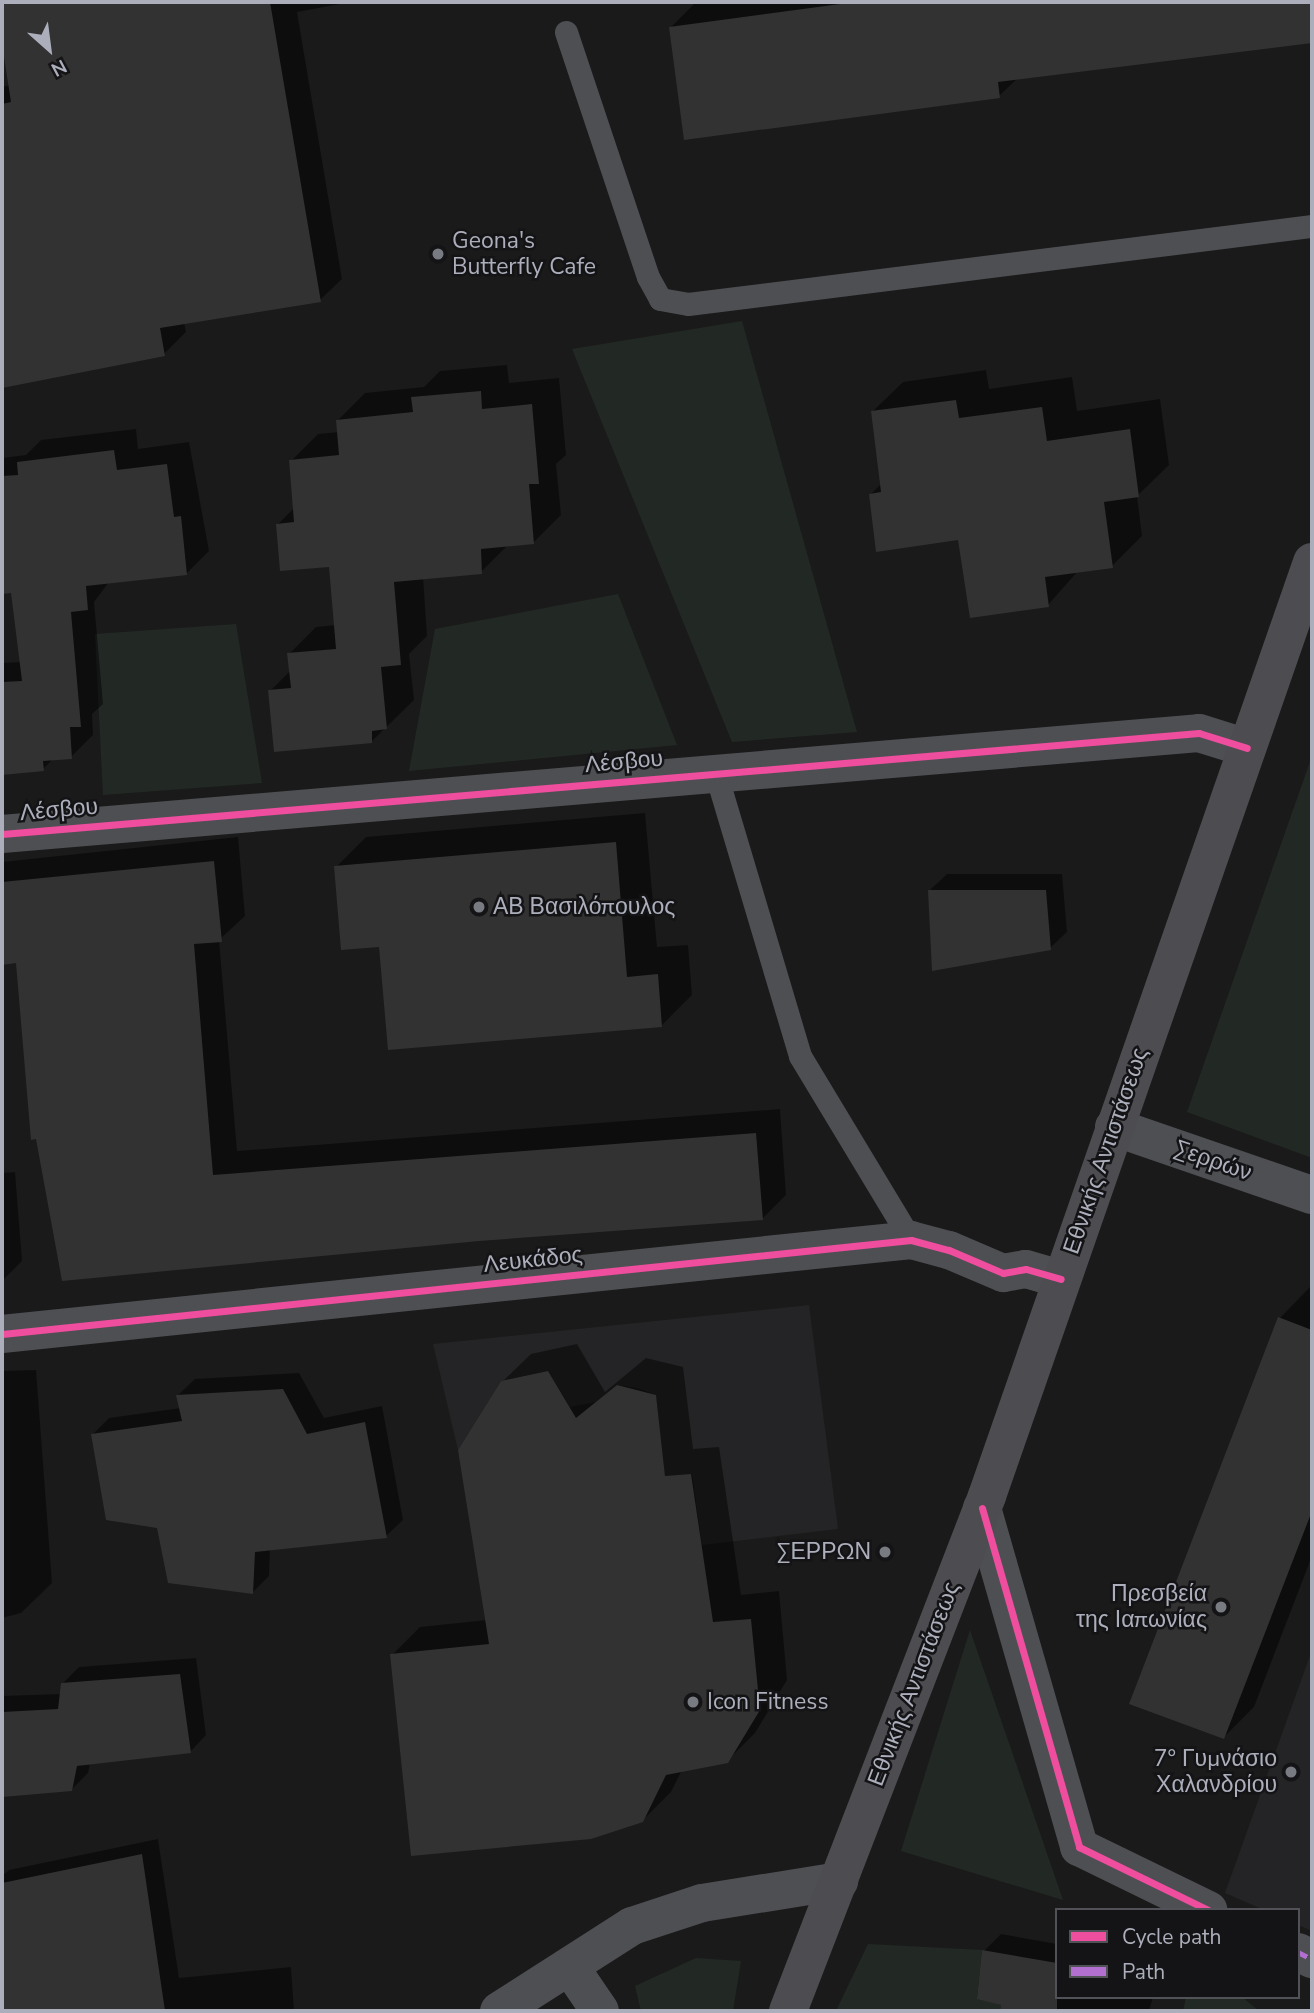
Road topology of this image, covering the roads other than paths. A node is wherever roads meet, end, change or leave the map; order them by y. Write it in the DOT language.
graph roads {
  1 [pos="566,32"];
  2 [pos="1312,226"];
  3 [pos="1312,562"];
  4 [pos="1247,748"];
  5 [pos="716,774"];
  6 [pos="2,834"];
  7 [pos="1114,1127"];
  8 [pos="1312,1195"];
  9 [pos="911,1240"];
  10 [pos="1043,1274"];
  11 [pos="2,1334"];
  12 [pos="982,1508"];
  13 [pos="839,1881"];
  14 [pos="1204,1908"];
  15 [pos="570,1967"];
  16 [pos="499,2011"];
  17 [pos="600,2011"];
  18 [pos="788,2011"];
  1 -- 2 [label="lane"];
  3 -- 4 [label="main road, Εθνικής Αντιστάσεως"];
  4 -- 5 [label="street, Λέσβου"];
  4 -- 7 [label="main road, Εθνικής Αντιστάσεως"];
  5 -- 6 [label="street, Λέσβου"];
  5 -- 9 [label="lane"];
  7 -- 8 [label="street, Σερρών"];
  7 -- 10 [label="main road, Εθνικής Αντιστάσεως"];
  9 -- 10 [label="street, Λευκάδος"];
  9 -- 11 [label="street, Λευκάδος"];
  10 -- 12 [label="main road, Εθνικής Αντιστάσεως"];
  12 -- 13 [label="main road, Εθνικής Αντιστάσεως"];
  12 -- 14 [label="street"];
  13 -- 15 [label="street"];
  13 -- 18 [label="main road, Εθνικής Αντιστάσεως"];
  15 -- 16 [label="street"];
  15 -- 17 [label="street"];
}
